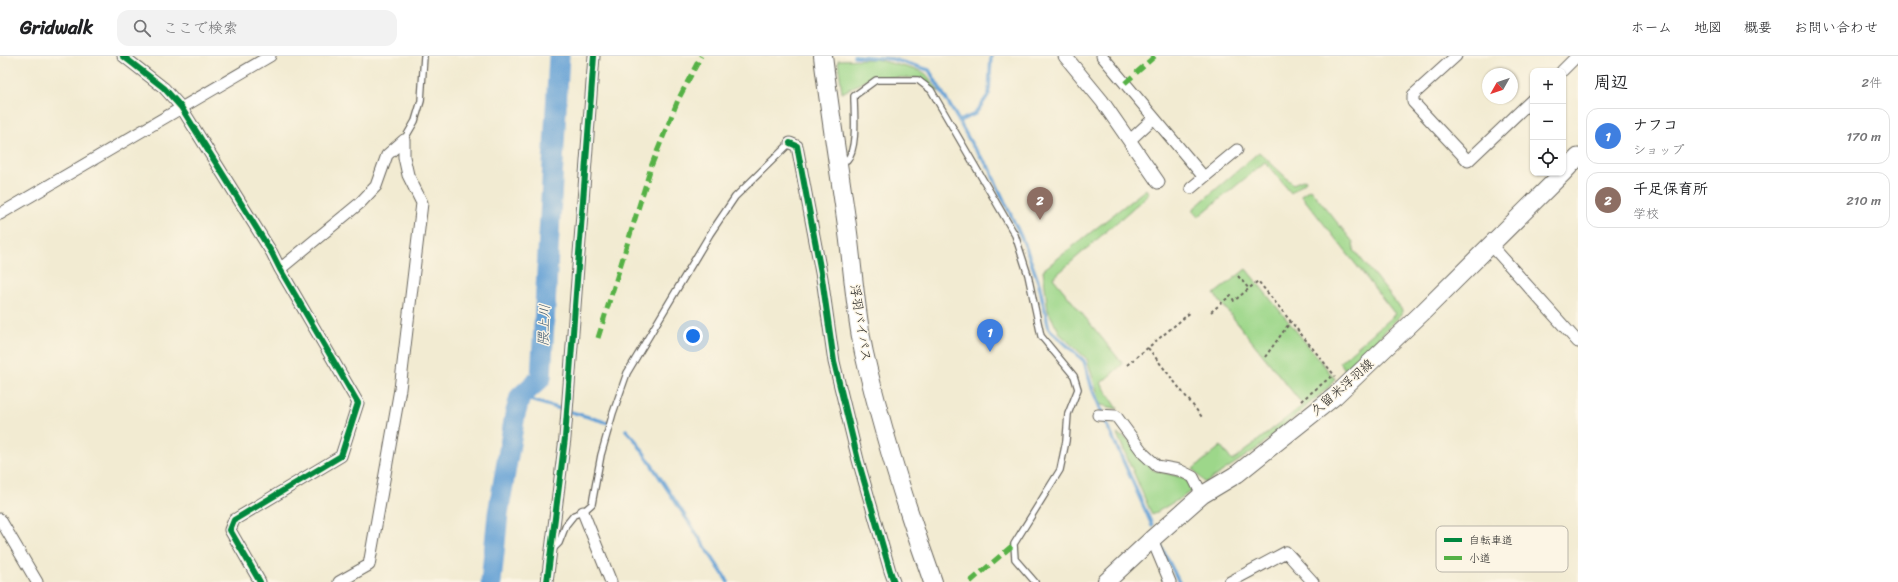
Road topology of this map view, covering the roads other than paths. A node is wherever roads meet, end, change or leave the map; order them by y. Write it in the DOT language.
graph roads {
  1 [pos="123,56"];
  2 [pos="270,56"];
  3 [pos="424,56"];
  4 [pos="594,56"];
  5 [pos="823,56"];
  6 [pos="1065,56"];
  7 [pos="1102,56"];
  8 [pos="1456,56"];
  9 [pos="1575,59"];
  10 [pos="1565,68"];
  11 [pos="1530,102"];
  12 [pos="181,107"];
  13 [pos="1154,118"];
  14 [pos="404,140"];
  15 [pos="1129,141"];
  16 [pos="790,144"];
  17 [pos="1237,150"];
  18 [pos="1578,157"];
  19 [pos="838,160"];
  20 [pos="1566,170"];
  21 [pos="1203,176"];
  22 [pos="1560,176"];
  23 [pos="1158,182"];
  24 [pos="1191,188"];
  25 [pos="0,214"];
  26 [pos="1491,245"];
  27 [pos="280,269"];
  28 [pos="1578,342"];
  29 [pos="1104,415"];
  30 [pos="1202,495"];
  31 [pos="583,512"];
  32 [pos="0,519"];
  33 [pos="1152,539"];
  34 [pos="552,551"];
  35 [pos="37,582"];
  36 [pos="260,582"];
  37 [pos="339,582"];
  38 [pos="547,582"];
  39 [pos="610,582"];
  40 [pos="894,582"];
  41 [pos="933,582"];
  42 [pos="1035,582"];
  43 [pos="1106,582"];
  44 [pos="1170,582"];
  45 [pos="1230,582"];
  46 [pos="1313,582"];
  1 -- 12 [label="street"];
  2 -- 12 [label="street"];
  3 -- 14 [label="lane"];
  4 -- 34 [label="street"];
  5 -- 19 [label="highway, 浮羽バイパス"];
  6 -- 15 [label="street"];
  7 -- 13 [label="street"];
  8 -- 11 [label="street"];
  9 -- 10 [label="street"];
  12 -- 25 [label="street"];
  12 -- 27 [label="street"];
  13 -- 15 [label="street"];
  13 -- 21 [label="street"];
  14 -- 27 [label="street"];
  14 -- 37 [label="street"];
  15 -- 23 [label="street"];
  16 -- 31 [label="lane"];
  16 -- 40 [label="street"];
  17 -- 21 [label="street"];
  18 -- 20 [label="main road, 久留米浮羽線"];
  19 -- 41 [label="highway, 浮羽バイパス"];
  19 -- 42 [label="lane"];
  21 -- 24 [label="street"];
  22 -- 26 [label="main road, 久留米浮羽線"];
  26 -- 28 [label="street"];
  26 -- 30 [label="main road, 久留米浮羽線"];
  27 -- 36 [label="street"];
  29 -- 30 [label="street"];
  30 -- 33 [label="main road, 久留米浮羽線"];
  31 -- 34 [label="lane"];
  31 -- 39 [label="street"];
  32 -- 35 [label="street"];
  33 -- 43 [label="main road, 久留米浮羽線"];
  33 -- 44 [label="street"];
  34 -- 38 [label="street"];
  45 -- 46 [label="street"];
}
